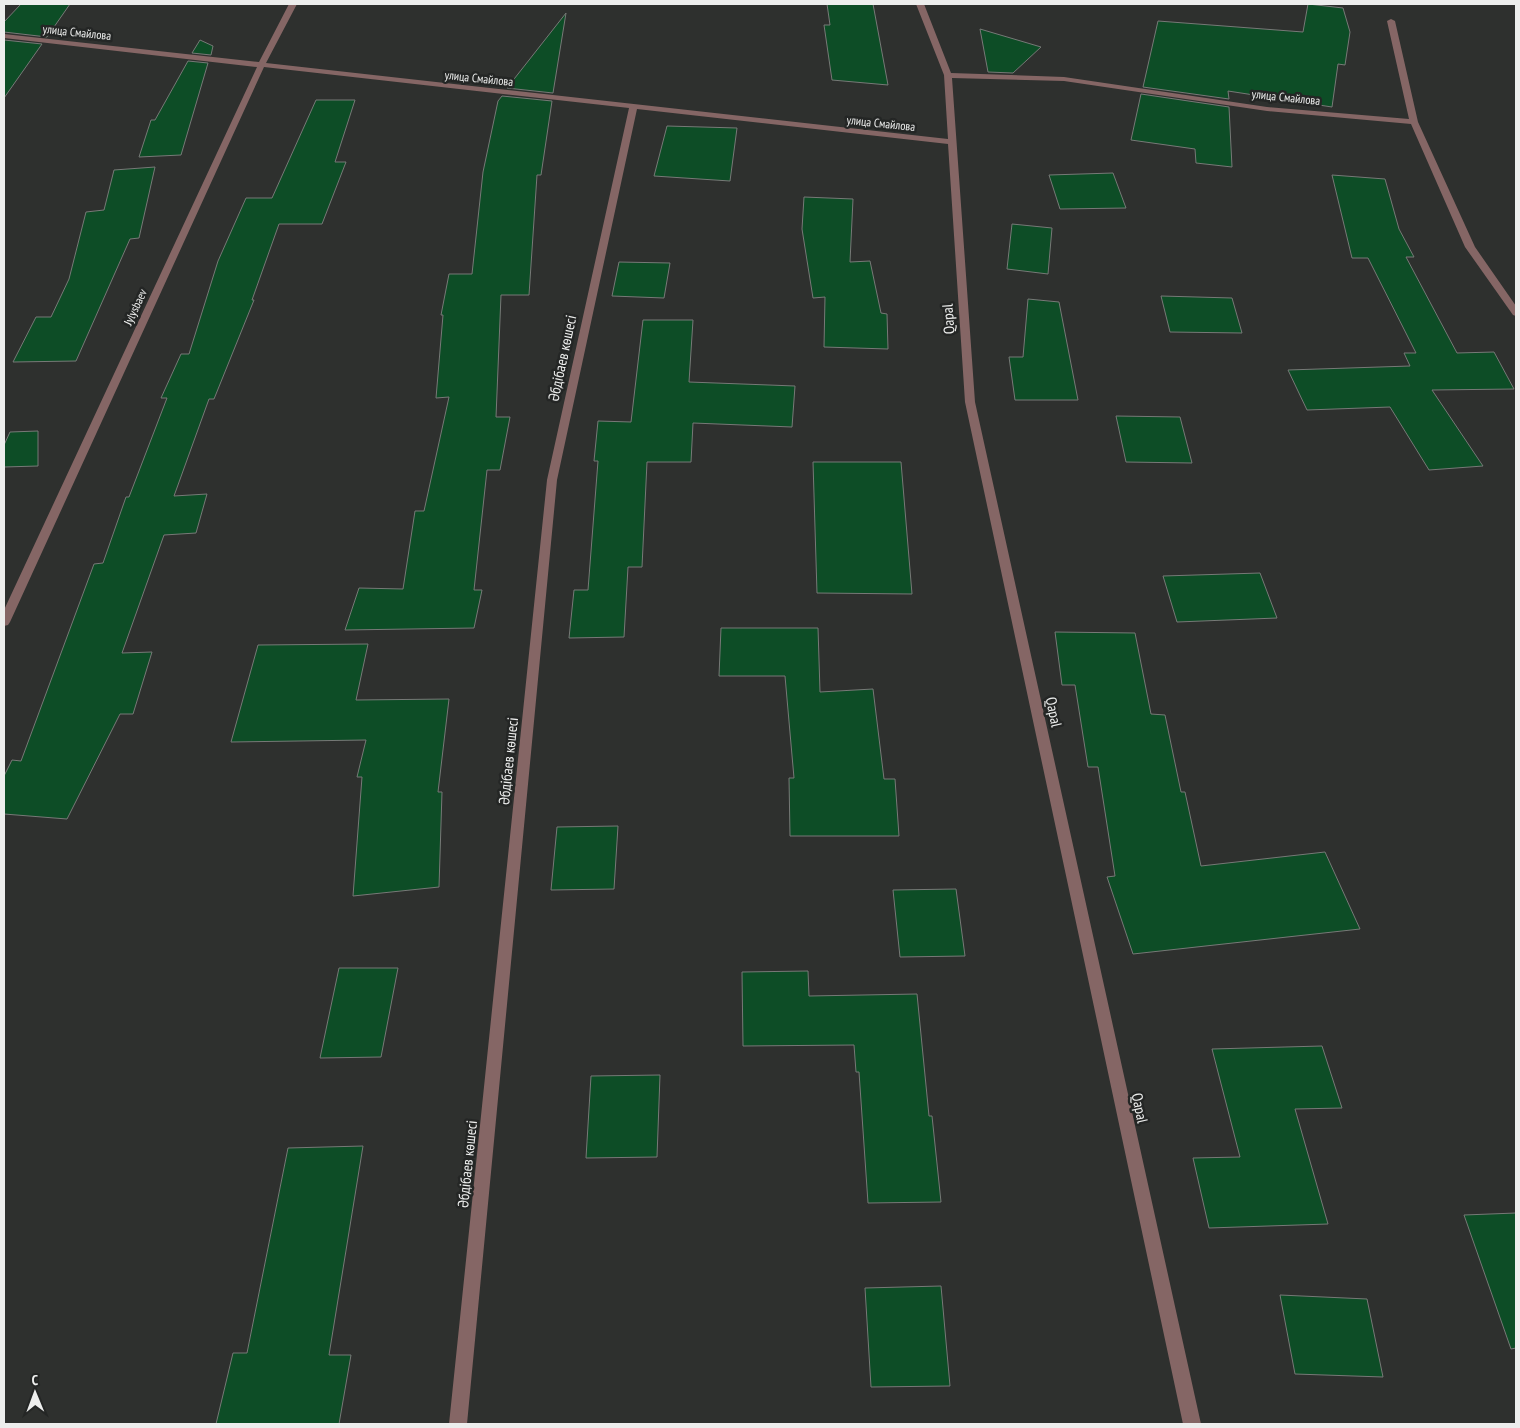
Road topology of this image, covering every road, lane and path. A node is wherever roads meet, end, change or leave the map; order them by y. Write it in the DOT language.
graph roads {
  1 [pos="293,4"];
  2 [pos="920,4"];
  3 [pos="1391,21"];
  4 [pos="4,36"];
  5 [pos="261,66"];
  6 [pos="948,74"];
  7 [pos="633,108"];
  8 [pos="1414,122"];
  9 [pos="952,142"];
  10 [pos="1516,313"];
  11 [pos="4,622"];
  12 [pos="458,1424"];
  13 [pos="1192,1424"];
  1 -- 5 [label="street, Jylysbaev"];
  2 -- 6 [label="street, Qapal"];
  3 -- 8 [label="street"];
  4 -- 5 [label="street, улица Смайлова"];
  5 -- 7 [label="street, улица Смайлова"];
  5 -- 11 [label="street, Jylysbaev"];
  6 -- 8 [label="street, улица Смайлова"];
  6 -- 9 [label="street, Qapal"];
  7 -- 9 [label="street, улица Смайлова"];
  7 -- 12 [label="street, Әбдібаев көшесі"];
  8 -- 10 [label="street"];
  9 -- 13 [label="street, Qapal"];
}
